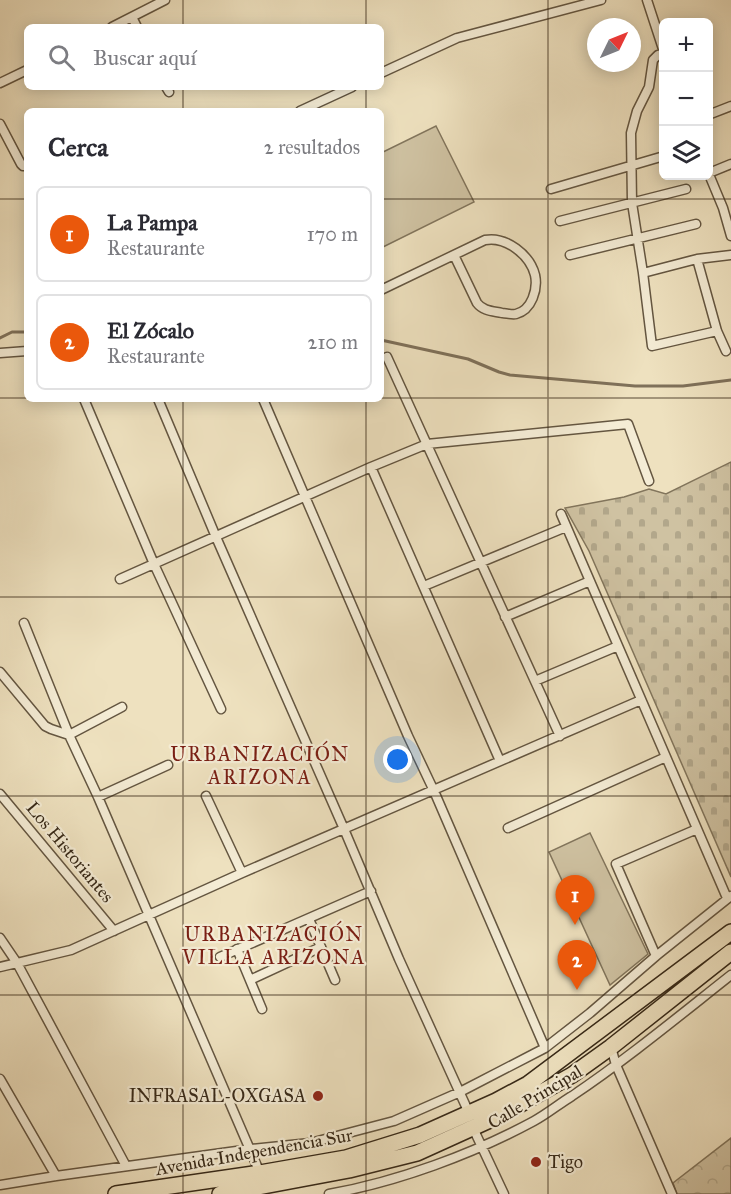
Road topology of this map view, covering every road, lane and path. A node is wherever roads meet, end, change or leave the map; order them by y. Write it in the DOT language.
graph roads {
  1 [pos="165,0"];
  2 [pos="601,0"];
  3 [pos="647,0"];
  4 [pos="132,17"];
  5 [pos="118,24"];
  6 [pos="136,24"];
  7 [pos="659,40"];
  8 [pos="659,55"];
  9 [pos="24,71"];
  10 [pos="384,73"];
  11 [pos="0,83"];
  12 [pos="346,90"];
  13 [pos="731,106"];
  14 [pos="306,108"];
  15 [pos="713,113"];
  16 [pos="0,124"];
  17 [pos="659,157"];
  18 [pos="731,164"];
  19 [pos="24,166"];
  20 [pos="632,166"];
  21 [pos="713,171"];
  22 [pos="712,180"];
  23 [pos="551,189"];
  24 [pos="686,189"];
  25 [pos="632,203"];
  26 [pos="560,221"];
  27 [pos="696,224"];
  28 [pos="731,236"];
  29 [pos="638,237"];
  30 [pos="454,255"];
  31 [pos="570,255"];
  32 [pos="731,255"];
  33 [pos="697,259"];
  34 [pos="643,273"];
  35 [pos="384,289"];
  36 [pos="717,331"];
  37 [pos="24,351"];
  38 [pos="726,351"];
  39 [pos="0,353"];
  40 [pos="387,357"];
  41 [pos="85,402"];
  42 [pos="159,402"];
  43 [pos="264,402"];
  44 [pos="427,444"];
  45 [pos="371,467"];
  46 [pos="649,481"];
  47 [pos="305,497"];
  48 [pos="561,514"];
  49 [pos="566,527"];
  50 [pos="216,537"];
  51 [pos="481,562"];
  52 [pos="154,564"];
  53 [pos="120,579"];
  54 [pos="590,581"];
  55 [pos="424,586"];
  56 [pos="506,616"];
  57 [pos="24,623"];
  58 [pos="618,646"];
  59 [pos="0,672"];
  60 [pos="535,681"];
  61 [pos="641,700"];
  62 [pos="122,707"];
  63 [pos="221,709"];
  64 [pos="69,735"];
  65 [pos="560,736"];
  66 [pos="666,757"];
  67 [pos="500,761"];
  68 [pos="168,765"];
  69 [pos="434,791"];
  70 [pos="0,794"];
  71 [pos="206,796"];
  72 [pos="98,797"];
  73 [pos="508,828"];
  74 [pos="344,829"];
  75 [pos="697,829"];
  76 [pos="242,873"];
  77 [pos="370,891"];
  78 [pos="729,897"];
  79 [pos="149,915"];
  80 [pos="309,919"];
  81 [pos="114,931"];
  82 [pos="731,932"];
  83 [pos="0,938"];
  84 [pos="321,947"];
  85 [pos="237,949"];
  86 [pos="731,952"];
  87 [pos="657,956"];
  88 [pos="220,957"];
  89 [pos="17,963"];
  90 [pos="0,967"];
  91 [pos="731,975"];
  92 [pos="250,980"];
  93 [pos="335,980"];
  94 [pos="262,1009"];
  95 [pos="611,1047"];
  96 [pos="545,1048"];
  97 [pos="616,1065"];
  98 [pos="0,1079"];
  99 [pos="460,1092"];
  100 [pos="471,1121"];
  101 [pos="483,1147"];
  102 [pos="251,1149"];
  103 [pos="126,1166"];
  104 [pos="260,1173"];
  105 [pos="56,1176"];
  106 [pos="0,1185"];
  107 [pos="116,1194"];
  108 [pos="220,1194"];
  109 [pos="329,1194"];
  110 [pos="504,1194"];
  111 [pos="672,1194"];
  1 -- 4 [label="street"];
  2 -- 10 [label="street"];
  3 -- 7 [label="street"];
  4 -- 5 [label="street"];
  4 -- 6 [label="street"];
  8 -- 20 [label="street"];
  9 -- 11 [label="street"];
  12 -- 14 [label="street"];
  13 -- 15 [label="street"];
  16 -- 19 [label="street"];
  17 -- 20 [label="street"];
  18 -- 21 [label="street"];
  20 -- 23 [label="street"];
  20 -- 25 [label="street"];
  22 -- 28 [label="street"];
  24 -- 25 [label="street"];
  25 -- 26 [label="street"];
  25 -- 29 [label="street"];
  27 -- 29 [label="street"];
  29 -- 31 [label="street"];
  29 -- 34 [label="street"];
  30 -- 30 [label="street"];
  30 -- 35 [label="street"];
  32 -- 33 [label="street"];
  33 -- 34 [label="street"];
  33 -- 36 [label="street"];
  34 -- 36 [label="street"];
  36 -- 38 [label="street"];
  37 -- 39 [label="street"];
  40 -- 44 [label="street"];
  41 -- 52 [label="street"];
  42 -- 50 [label="street"];
  43 -- 47 [label="street"];
  44 -- 45 [label="street"];
  44 -- 46 [label="street"];
  44 -- 51 [label="street"];
  45 -- 47 [label="street"];
  45 -- 55 [label="street"];
  47 -- 50 [label="street"];
  47 -- 69 [label="street"];
  48 -- 49 [label="street"];
  49 -- 51 [label="street"];
  49 -- 54 [label="street"];
  50 -- 52 [label="street"];
  50 -- 74 [label="street"];
  51 -- 55 [label="street"];
  51 -- 56 [label="street"];
  52 -- 53 [label="street"];
  52 -- 63 [label="street"];
  54 -- 56 [label="street"];
  54 -- 58 [label="street"];
  55 -- 67 [label="street"];
  56 -- 60 [label="street"];
  57 -- 64 [label="street"];
  58 -- 60 [label="street"];
  58 -- 61 [label="street"];
  59 -- 64 [label="street"];
  60 -- 65 [label="street"];
  61 -- 65 [label="street"];
  61 -- 66 [label="street"];
  62 -- 64 [label="street"];
  64 -- 72 [label="street"];
  65 -- 67 [label="street"];
  66 -- 73 [label="street"];
  66 -- 75 [label="street"];
  67 -- 69 [label="street"];
  68 -- 72 [label="street"];
  69 -- 74 [label="street"];
  69 -- 96 [label="street"];
  70 -- 81 [label="street, Los Historiantes"];
  71 -- 76 [label="street"];
  72 -- 79 [label="street"];
  74 -- 76 [label="street"];
  74 -- 77 [label="street"];
  75 -- 78 [label="street"];
  75 -- 87 [label="street"];
  76 -- 79 [label="street"];
  77 -- 80 [label="street"];
  77 -- 99 [label="street"];
  78 -- 87 [label="street"];
  79 -- 81 [label="street"];
  79 -- 102 [label="street"];
  80 -- 84 [label="street"];
  80 -- 85 [label="street"];
  81 -- 89 [label="street"];
  82 -- 100 [label="highway, Avenida Independencia Sur"];
  83 -- 89 [label="street"];
  84 -- 92 [label="street"];
  84 -- 93 [label="street"];
  85 -- 88 [label="street"];
  85 -- 92 [label="street"];
  86 -- 95 [label="highway, Avenida Independencia Sur"];
  87 -- 96 [label="street"];
  89 -- 90 [label="street"];
  89 -- 103 [label="street"];
  91 -- 97 [label="street, Calle Principal"];
  92 -- 94 [label="street"];
  95 -- 97 [label="street"];
  95 -- 100 [label="highway, Avenida Independencia Sur"];
  96 -- 99 [label="street"];
  97 -- 101 [label="street, Calle Principal"];
  97 -- 111 [label="street"];
  98 -- 105 [label="street"];
  99 -- 100 [label="street"];
  99 -- 102 [label="street"];
  100 -- 101 [label="street"];
  100 -- 104 [label="highway, Avenida Independencia Sur"];
  100 -- 108 [label="highway, Avenida Independencia Sur"];
  101 -- 109 [label="street, Calle Principal"];
  101 -- 110 [label="street"];
  102 -- 103 [label="street"];
  102 -- 104 [label="street"];
  103 -- 105 [label="street"];
  104 -- 107 [label="highway, Avenida Independencia Sur"];
  105 -- 106 [label="street"];
}
